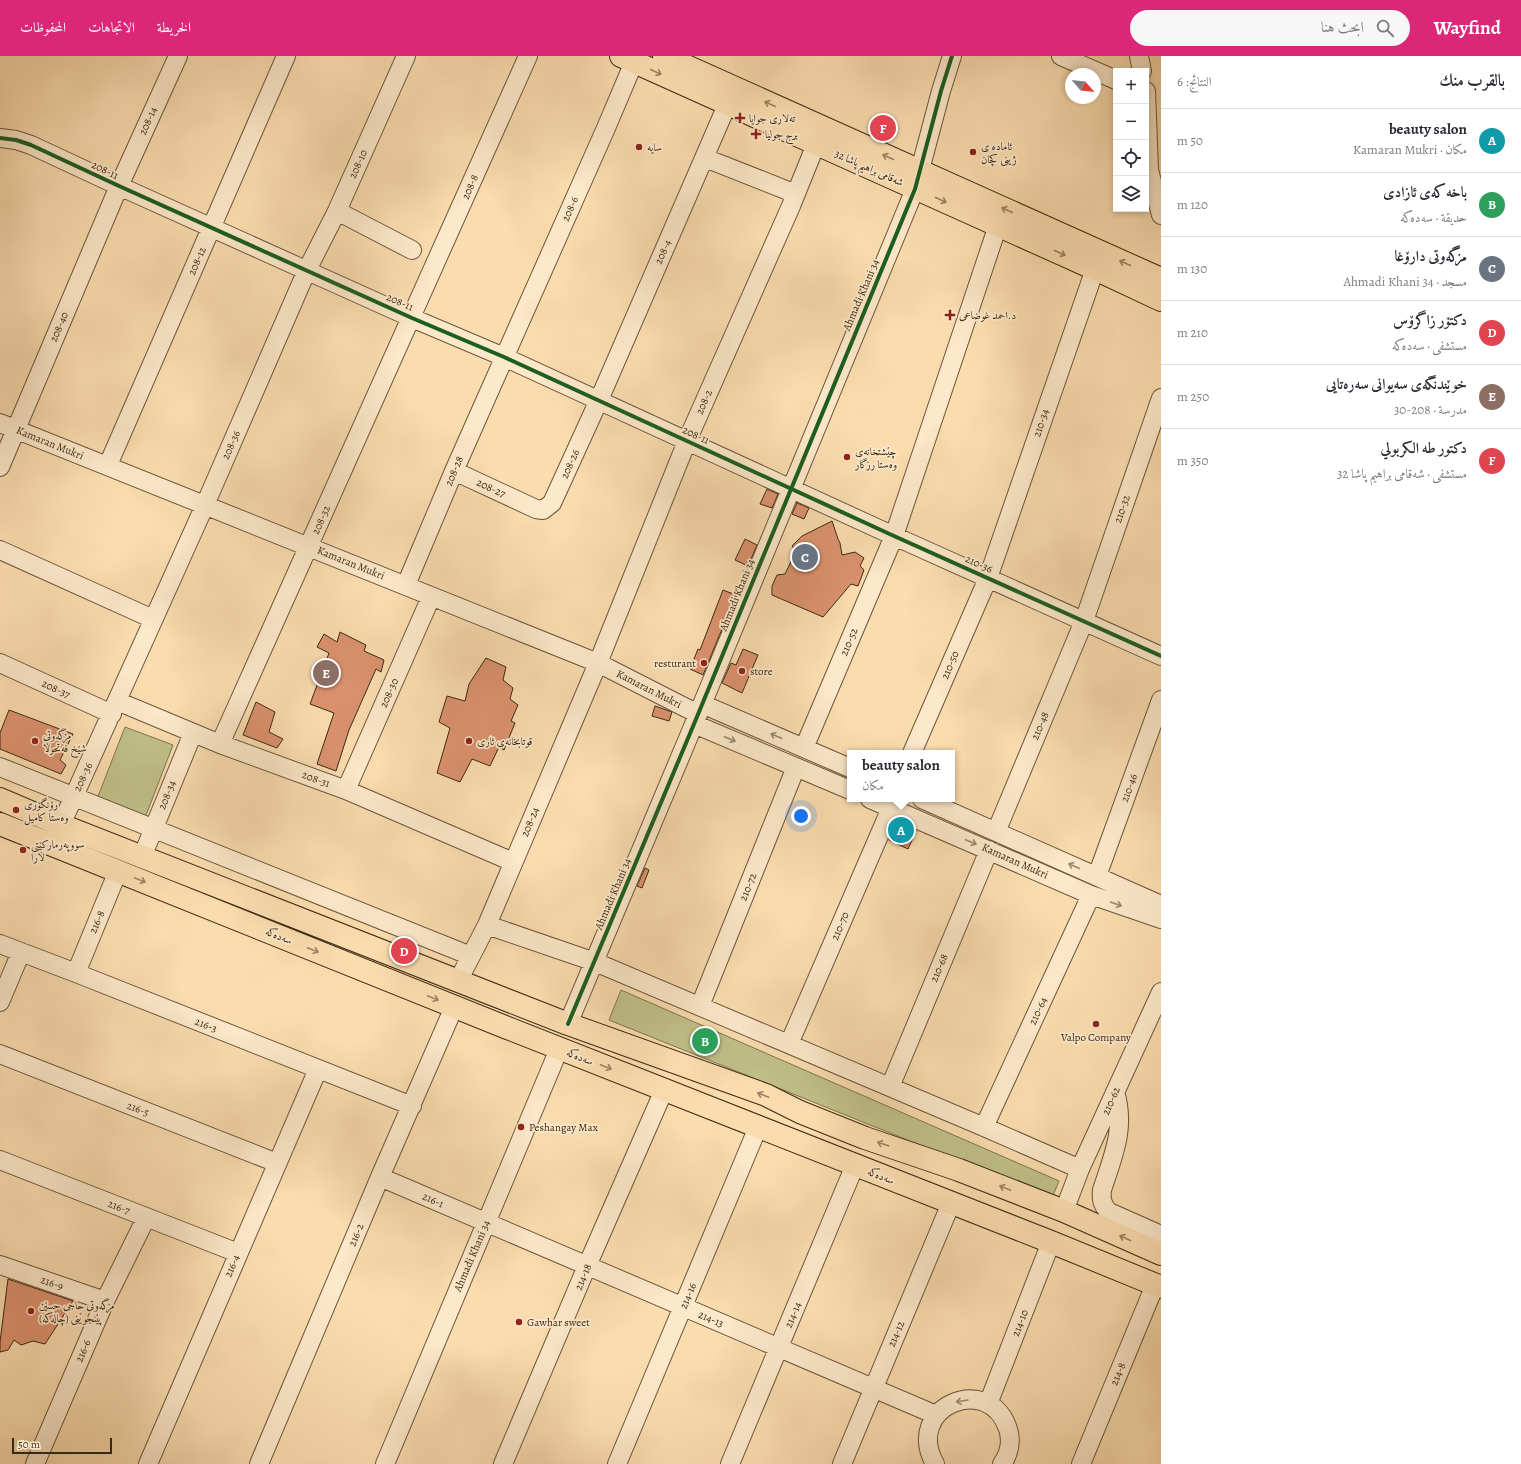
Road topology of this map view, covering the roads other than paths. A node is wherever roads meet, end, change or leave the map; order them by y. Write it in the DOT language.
graph roads {
  1 [pos="178,56"];
  2 [pos="286,56"];
  3 [pos="406,56"];
  4 [pos="528,56"];
  5 [pos="664,56"];
  6 [pos="952,56"];
  7 [pos="1061,56"];
  8 [pos="1139,56"];
  9 [pos="627,59"];
  10 [pos="1141,68"];
  11 [pos="1113,79"];
  12 [pos="1150,94"];
  13 [pos="727,104"];
  14 [pos="0,138"];
  15 [pos="816,144"];
  16 [pos="705,158"];
  17 [pos="918,180"];
  18 [pos="118,186"];
  19 [pos="796,194"];
  20 [pos="337,211"];
  21 [pos="1161,215"];
  22 [pos="998,225"];
  23 [pos="211,228"];
  24 [pos="412,250"];
  25 [pos="1095,268"];
  26 [pos="307,270"];
  27 [pos="1161,279"];
  28 [pos="1161,300"];
  29 [pos="412,318"];
  30 [pos="504,357"];
  31 [pos="1161,398"];
  32 [pos="599,400"];
  33 [pos="8,426"];
  34 [pos="687,441"];
  35 [pos="108,466"];
  36 [pos="0,467"];
  37 [pos="454,471"];
  38 [pos="791,488"];
  39 [pos="205,505"];
  40 [pos="529,506"];
  41 [pos="894,536"];
  42 [pos="309,546"];
  43 [pos="0,550"];
  44 [pos="988,578"];
  45 [pos="406,585"];
  46 [pos="431,596"];
  47 [pos="153,619"];
  48 [pos="1084,621"];
  49 [pos="1161,656"];
  50 [pos="0,663"];
  51 [pos="598,663"];
  52 [pos="1161,700"];
  53 [pos="115,708"];
  54 [pos="698,714"];
  55 [pos="192,733"];
  56 [pos="220,744"];
  57 [pos="804,748"];
  58 [pos="913,750"];
  59 [pos="0,767"];
  60 [pos="796,767"];
  61 [pos="847,767"];
  62 [pos="847,789"];
  63 [pos="346,790"];
  64 [pos="73,797"];
  65 [pos="0,799"];
  66 [pos="877,802"];
  67 [pos="929,802"];
  68 [pos="891,808"];
  69 [pos="956,814"];
  70 [pos="0,824"];
  71 [pos="60,825"];
  72 [pos="153,829"];
  73 [pos="996,832"];
  74 [pos="949,833"];
  75 [pos="989,850"];
  76 [pos="142,857"];
  77 [pos="513,862"];
  78 [pos="118,871"];
  79 [pos="1097,876"];
  80 [pos="229,891"];
  81 [pos="1091,895"];
  82 [pos="264,905"];
  83 [pos="1161,906"];
  84 [pos="223,914"];
  85 [pos="1161,919"];
  86 [pos="487,925"];
  87 [pos="256,926"];
  88 [pos="0,944"];
  89 [pos="21,952"];
  90 [pos="471,956"];
  91 [pos="595,962"];
  92 [pos="76,973"];
  93 [pos="458,981"];
  94 [pos="1161,992"];
  95 [pos="0,1002"];
  96 [pos="700,1006"];
  97 [pos="454,1007"];
  98 [pos="568,1024"];
  99 [pos="789,1044"];
  100 [pos="559,1048"];
  101 [pos="0,1054"];
  102 [pos="318,1069"];
  103 [pos="890,1087"];
  104 [pos="664,1090"];
  105 [pos="1114,1092"];
  106 [pos="412,1106"];
  107 [pos="800,1112"];
  108 [pos="984,1126"];
  109 [pos="758,1127"];
  110 [pos="855,1134"];
  111 [pos="788,1138"];
  112 [pos="0,1160"];
  113 [pos="277,1163"];
  114 [pos="849,1163"];
  115 [pos="1080,1169"];
  116 [pos="380,1177"];
  117 [pos="951,1203"];
  118 [pos="1064,1212"];
  119 [pos="146,1218"];
  120 [pos="486,1223"];
  121 [pos="1161,1235"];
  122 [pos="1051,1242"];
  123 [pos="238,1254"];
  124 [pos="1161,1254"];
  125 [pos="0,1265"];
  126 [pos="587,1266"];
  127 [pos="1158,1286"];
  128 [pos="104,1301"];
  129 [pos="683,1307"];
  130 [pos="779,1348"];
  131 [pos="873,1389"];
  132 [pos="988,1404"];
  133 [pos="936,1416"];
  134 [pos="1008,1463"];
  135 [pos="35,1464"];
  136 [pos="148,1464"];
  137 [pos="260,1464"];
  138 [pos="385,1464"];
  139 [pos="503,1464"];
  140 [pos="617,1464"];
  141 [pos="730,1464"];
  142 [pos="842,1464"];
  143 [pos="935,1464"];
  144 [pos="1081,1464"];
  1 -- 18 [label="street, 208-14"];
  2 -- 23 [label="street, 208-12"];
  3 -- 20 [label="street, 208-10"];
  4 -- 29 [label="street, 208-8"];
  17 -- 5 [label="main road, شەقامی براهیم پاشا 32, one-way"];
  6 -- 17 [label="street, Ahmadi Khani 34"];
  7 -- 11 [label="street"];
  8 -- 10 [label="street"];
  9 -- 13 [label="main road, شەقامی براهیم پاشا 32, one-way"];
  9 -- 30 [label="street, 208-6"];
  12 -- 21 [label="street"];
  13 -- 15 [label="main road, شەقامی براهیم پاشا 32"];
  13 -- 16 [label="street, 208-4"];
  14 -- 18 [label="street, 208-11"];
  15 -- 17 [label="main road, شەقامی براهیم پاشا 32"];
  15 -- 19 [label="street, 208-2"];
  16 -- 19 [label="street"];
  16 -- 32 [label="street, 208-4"];
  17 -- 22 [label="main road, شەقامی براهیم پاشا 32, one-way"];
  27 -- 17 [label="main road, شەقامی براهیم پاشا 32, one-way"];
  17 -- 38 [label="street, Ahmadi Khani 34"];
  18 -- 23 [label="street, 208-11"];
  18 -- 33 [label="street, 208-40"];
  19 -- 34 [label="street, 208-2"];
  20 -- 24 [label="street"];
  20 -- 26 [label="street, 208-10"];
  22 -- 25 [label="main road, شەقامی براهیم پاشا 32, one-way"];
  22 -- 41 [label="street"];
  23 -- 26 [label="street, 208-11"];
  23 -- 35 [label="street, 208-12"];
  25 -- 28 [label="main road, شەقامی براهیم پاشا 32"];
  25 -- 44 [label="street, 210-34"];
  26 -- 29 [label="street, 208-11"];
  26 -- 39 [label="street, 208-36"];
  29 -- 30 [label="street, 208-11"];
  29 -- 42 [label="street, 208-32"];
  30 -- 32 [label="street, 208-11"];
  30 -- 37 [label="street, 208-28"];
  31 -- 48 [label="street, 210-32"];
  32 -- 34 [label="street, 208-11"];
  32 -- 40 [label="street, 208-26"];
  33 -- 35 [label="street, Kamaran Mukri"];
  33 -- 36 [label="street, 208-40"];
  34 -- 38 [label="street, 208-11"];
  34 -- 51 [label="street, 208-2"];
  35 -- 39 [label="street, Kamaran Mukri"];
  37 -- 40 [label="street, 208-27"];
  37 -- 45 [label="street, 208-28"];
  38 -- 41 [label="street, 210-36"];
  38 -- 54 [label="street, Ahmadi Khani 34"];
  39 -- 42 [label="street, Kamaran Mukri"];
  39 -- 47 [label="street, 208-36"];
  41 -- 44 [label="street, 210-36"];
  41 -- 57 [label="street, 210-52"];
  42 -- 45 [label="street, Kamaran Mukri"];
  42 -- 56 [label="street, 208-32"];
  43 -- 47 [label="street"];
  44 -- 48 [label="street, 210-36"];
  44 -- 58 [label="street, 210-50"];
  45 -- 46 [label="street, Kamaran Mukri"];
  46 -- 51 [label="street, Kamaran Mukri"];
  46 -- 63 [label="street, 208-30"];
  47 -- 53 [label="street, 208-36"];
  48 -- 49 [label="street, 210-36"];
  48 -- 73 [label="street, 210-48"];
  50 -- 53 [label="street, 208-37"];
  51 -- 54 [label="street, Kamaran Mukri"];
  51 -- 77 [label="street, 208-24"];
  52 -- 79 [label="street, 210-46"];
  53 -- 55 [label="street, 208-31"];
  53 -- 64 [label="street, 208-36"];
  57 -- 54 [label="street, Kamaran Mukri, one-way"];
  54 -- 60 [label="street, Kamaran Mukri, one-way"];
  54 -- 91 [label="street, Ahmadi Khani 34"];
  55 -- 56 [label="street, 208-31"];
  55 -- 72 [label="street, 208-34"];
  56 -- 63 [label="street, 208-31"];
  57 -- 61 [label="street, Kamaran Mukri"];
  59 -- 64 [label="street"];
  60 -- 62 [label="street, Kamaran Mukri"];
  60 -- 96 [label="street, 210-72"];
  63 -- 77 [label="street, 208-31"];
  64 -- 71 [label="street, 208-36"];
  64 -- 72 [label="street"];
  65 -- 71 [label="main road"];
  66 -- 68 [label="street, Kamaran Mukri"];
  67 -- 69 [label="street, Kamaran Mukri"];
  68 -- 74 [label="street, Kamaran Mukri"];
  68 -- 99 [label="street, 210-70"];
  69 -- 73 [label="street, Kamaran Mukri"];
  69 -- 74 [label="street"];
  70 -- 78 [label="main road, سەدەکە"];
  71 -- 76 [label="main road"];
  72 -- 76 [label="street, 208-34"];
  72 -- 90 [label="street"];
  79 -- 73 [label="street, Kamaran Mukri, one-way"];
  74 -- 75 [label="street, Kamaran Mukri, one-way"];
  75 -- 81 [label="street, Kamaran Mukri"];
  75 -- 103 [label="street, 210-68"];
  76 -- 80 [label="main road"];
  77 -- 86 [label="street, 208-24"];
  78 -- 84 [label="main road, سەدەکە, one-way"];
  78 -- 92 [label="street, 216-8"];
  79 -- 83 [label="street, Kamaran Mukri"];
  80 -- 82 [label="main road"];
  80 -- 84 [label="main road"];
  81 -- 85 [label="street, Kamaran Mukri, one-way"];
  81 -- 108 [label="street, 210-64"];
  82 -- 87 [label="main road"];
  82 -- 93 [label="main road"];
  84 -- 87 [label="main road, سەدەکە"];
  86 -- 90 [label="street, 208-24"];
  86 -- 91 [label="street"];
  87 -- 97 [label="main road, سەدەکە, one-way"];
  88 -- 89 [label="street, 216-3"];
  89 -- 92 [label="street, 216-3"];
  89 -- 95 [label="street"];
  90 -- 93 [label="street, 208-24"];
  91 -- 96 [label="street"];
  91 -- 98 [label="street, Ahmadi Khani 34"];
  92 -- 102 [label="street, 216-3"];
  93 -- 98 [label="main road"];
  94 -- 105 [label="street, 210-62"];
  96 -- 99 [label="street"];
  97 -- 100 [label="main road, سەدەکە"];
  97 -- 106 [label="street, 216-2"];
  107 -- 98 [label="main road, one-way"];
  99 -- 103 [label="street"];
  100 -- 104 [label="main road, سەدەکە, one-way"];
  100 -- 120 [label="street, Ahmadi Khani 34"];
  101 -- 113 [label="street, 216-5"];
  102 -- 106 [label="street, 216-3"];
  102 -- 113 [label="street, 216-4"];
  103 -- 108 [label="street"];
  104 -- 109 [label="main road, سەدەکە"];
  104 -- 126 [label="street, 214-18"];
  105 -- 115 [label="street, 210-62"];
  105 -- 121 [label="street"];
  106 -- 116 [label="street, 216-2"];
  107 -- 110 [label="main road"];
  107 -- 111 [label="main road"];
  108 -- 115 [label="street"];
  109 -- 111 [label="main road, سەدەکە"];
  109 -- 129 [label="street, 214-16"];
  110 -- 114 [label="main road"];
  118 -- 110 [label="main road, one-way"];
  111 -- 114 [label="main road, سەدەکە"];
  112 -- 119 [label="street, 216-7"];
  113 -- 123 [label="street, 216-4"];
  114 -- 117 [label="main road, سەدەکە"];
  114 -- 130 [label="street, 214-14"];
  115 -- 118 [label="street, 210-62"];
  116 -- 120 [label="street, 216-1"];
  116 -- 137 [label="street, 216-2"];
  117 -- 122 [label="main road, سەدەکە"];
  117 -- 131 [label="street, 214-12"];
  124 -- 118 [label="main road, one-way"];
  119 -- 123 [label="street, 216-7"];
  119 -- 128 [label="street, 216-6"];
  120 -- 126 [label="street, 214-13"];
  120 -- 138 [label="street, Ahmadi Khani 34"];
  122 -- 127 [label="main road, سەدەکە"];
  122 -- 132 [label="street, 214-10"];
  123 -- 136 [label="street, 216-4"];
  125 -- 128 [label="street, 216-9"];
  126 -- 129 [label="street, 214-13"];
  126 -- 139 [label="street, 214-18"];
  127 -- 144 [label="street, 214-8"];
  128 -- 135 [label="street, 216-6"];
  129 -- 130 [label="street, 214-13"];
  129 -- 140 [label="street, 214-16"];
  130 -- 131 [label="street, 214-13"];
  130 -- 141 [label="street, 214-14"];
  131 -- 133 [label="street, 214-13"];
  131 -- 142 [label="street, 214-12"];
  132 -- 133 [label="street, one-way"];
  132 -- 134 [label="street"];
  133 -- 143 [label="street"];
}
